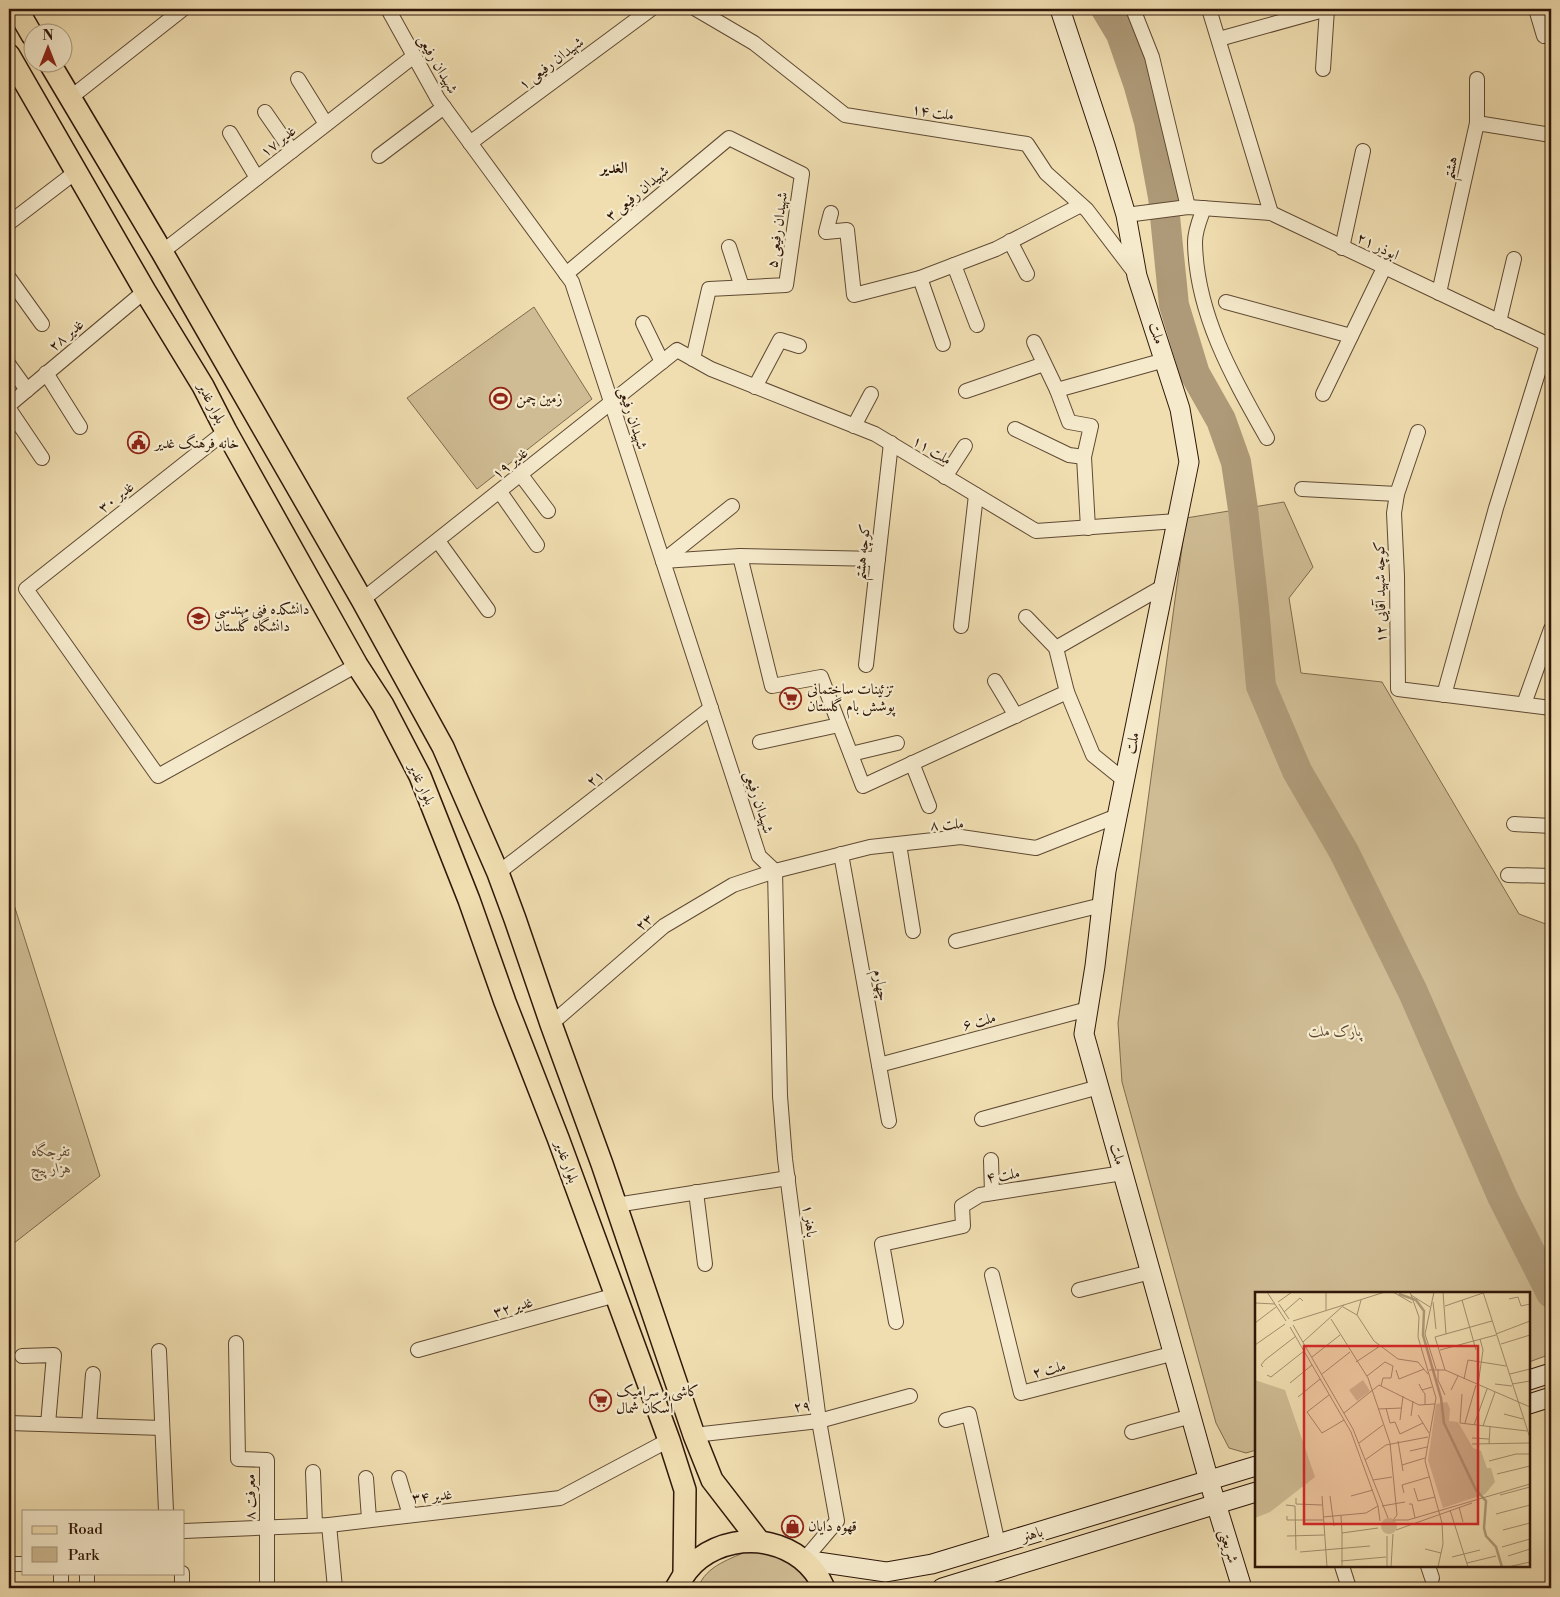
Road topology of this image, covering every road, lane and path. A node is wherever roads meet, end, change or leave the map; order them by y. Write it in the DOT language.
graph roads {
  1 [pos="17,9"];
  2 [pos="183,9"];
  3 [pos="388,9"];
  4 [pos="651,9"];
  5 [pos="696,9"];
  6 [pos="1060,9"];
  7 [pos="1133,9"];
  8 [pos="1209,9"];
  9 [pos="1327,9"];
  10 [pos="1536,9"];
  11 [pos="24,22"];
  12 [pos="1544,36"];
  13 [pos="1219,39"];
  14 [pos="9,55"];
  15 [pos="414,56"];
  16 [pos="1323,69"];
  17 [pos="55,72"];
  18 [pos="298,78"];
  19 [pos="1477,79"];
  20 [pos="70,98"];
  21 [pos="444,107"];
  22 [pos="265,112"];
  23 [pos="1476,123"];
  24 [pos="326,124"];
  25 [pos="230,133"];
  26 [pos="1551,135"];
  27 [pos="729,138"];
  28 [pos="470,143"];
  29 [pos="292,151"];
  30 [pos="1363,151"];
  31 [pos="379,156"];
  32 [pos="77,171"];
  33 [pos="258,178"];
  34 [pos="1081,205"];
  35 [pos="1185,207"];
  36 [pos="1204,208"];
  37 [pos="1271,213"];
  38 [pos="831,214"];
  39 [pos="1126,215"];
  40 [pos="9,223"];
  41 [pos="1010,241"];
  42 [pos="729,247"];
  43 [pos="1342,248"];
  44 [pos="162,252"];
  45 [pos="1514,259"];
  46 [pos="954,265"];
  47 [pos="1384,268"];
  48 [pos="566,274"];
  49 [pos="1027,274"];
  50 [pos="1137,276"];
  51 [pos="9,278"];
  52 [pos="920,278"];
  53 [pos="742,287"];
  54 [pos="145,291"];
  55 [pos="1439,293"];
  56 [pos="1226,302"];
  57 [pos="1500,322"];
  58 [pos="642,323"];
  59 [pos="42,324"];
  60 [pos="977,325"];
  61 [pos="1351,336"];
  62 [pos="1034,342"];
  63 [pos="943,344"];
  64 [pos="1549,345"];
  65 [pos="799,346"];
  66 [pos="677,350"];
  67 [pos="693,359"];
  68 [pos="1165,360"];
  69 [pos="662,362"];
  70 [pos="1044,364"];
  71 [pos="9,365"];
  72 [pos="46,373"];
  73 [pos="755,387"];
  74 [pos="27,390"];
  75 [pos="1057,390"];
  76 [pos="966,391"];
  77 [pos="871,394"];
  78 [pos="1323,394"];
  79 [pos="611,403"];
  80 [pos="9,407"];
  81 [pos="854,426"];
  82 [pos="80,427"];
  83 [pos="1015,429"];
  84 [pos="226,431"];
  85 [pos="1418,432"];
  86 [pos="1268,438"];
  87 [pos="891,443"];
  88 [pos="965,446"];
  89 [pos="1084,456"];
  90 [pos="42,458"];
  91 [pos="521,475"];
  92 [pos="945,477"];
  93 [pos="1302,490"];
  94 [pos="500,492"];
  95 [pos="1397,494"];
  96 [pos="976,495"];
  97 [pos="732,506"];
  98 [pos="548,511"];
  99 [pos="1177,521"];
  100 [pos="1088,528"];
  101 [pos="438,541"];
  102 [pos="537,546"];
  103 [pos="740,556"];
  104 [pos="878,559"];
  105 [pos="663,560"];
  106 [pos="1164,586"];
  107 [pos="362,600"];
  108 [pos="488,610"];
  109 [pos="1026,617"];
  110 [pos="961,626"];
  111 [pos="1551,629"];
  112 [pos="1056,648"];
  113 [pos="866,664"];
  114 [pos="357,665"];
  115 [pos="995,681"];
  116 [pos="1067,692"];
  117 [pos="1444,695"];
  118 [pos="1524,704"];
  119 [pos="711,708"];
  120 [pos="1551,708"];
  121 [pos="1016,716"];
  122 [pos="840,725"];
  123 [pos="760,742"];
  124 [pos="898,743"];
  125 [pos="851,754"];
  126 [pos="912,763"];
  127 [pos="1124,780"];
  128 [pos="929,806"];
  129 [pos="1117,816"];
  130 [pos="1514,824"];
  131 [pos="1551,826"];
  132 [pos="899,844"];
  133 [pos="841,854"];
  134 [pos="775,871"];
  135 [pos="498,873"];
  136 [pos="1508,875"];
  137 [pos="1551,876"];
  138 [pos="1102,905"];
  139 [pos="913,931"];
  140 [pos="956,941"];
  141 [pos="1088,1008"];
  142 [pos="551,1024"];
  143 [pos="879,1065"];
  144 [pos="1099,1087"];
  145 [pos="982,1118"];
  146 [pos="889,1121"];
  147 [pos="990,1160"];
  148 [pos="1123,1173"];
  149 [pos="788,1178"];
  150 [pos="696,1192"];
  151 [pos="992,1194"];
  152 [pos="616,1205"];
  153 [pos="705,1264"];
  154 [pos="1152,1272"];
  155 [pos="992,1275"];
  156 [pos="1079,1290"];
  157 [pos="616,1295"];
  158 [pos="896,1322"];
  159 [pos="236,1343"];
  160 [pos="418,1350"];
  161 [pos="159,1351"];
  162 [pos="1175,1353"];
  163 [pos="22,1356"];
  164 [pos="1551,1373"];
  165 [pos="93,1374"];
  166 [pos="1530,1380"];
  167 [pos="910,1396"];
  168 [pos="1551,1397"];
  169 [pos="1530,1404"];
  170 [pos="1192,1416"];
  171 [pos="946,1420"];
  172 [pos="819,1421"];
  173 [pos="9,1423"];
  174 [pos="48,1424"];
  175 [pos="88,1425"];
  176 [pos="162,1428"];
  177 [pos="1132,1432"];
  178 [pos="694,1435"];
  179 [pos="669,1440"];
  180 [pos="1255,1466"];
  181 [pos="313,1472"];
  182 [pos="366,1478"];
  183 [pos="399,1478"];
  184 [pos="1210,1481"];
  185 [pos="1255,1492"];
  186 [pos="1216,1504"];
  187 [pos="166,1510"];
  188 [pos="410,1515"];
  189 [pos="369,1519"];
  190 [pos="315,1525"];
  191 [pos="329,1525"];
  192 [pos="266,1528"];
  193 [pos="185,1531"];
  194 [pos="759,1541"];
  195 [pos="998,1544"];
  196 [pos="804,1560"];
  197 [pos="9,1564"];
  198 [pos="22,1564"];
  199 [pos="1342,1567"];
  200 [pos="61,1574"];
  201 [pos="87,1574"];
  202 [pos="182,1574"];
  203 [pos="680,1581"];
  204 [pos="61,1588"];
  205 [pos="87,1588"];
  206 [pos="182,1588"];
  207 [pos="266,1588"];
  208 [pos="335,1588"];
  209 [pos="824,1588"];
  210 [pos="942,1588"];
  211 [pos="1242,1588"];
  212 [pos="1349,1588"];
  1 -- 11 [label="main road"];
  2 -- 20 [label="street"];
  3 -- 15 [label="street, شهیدان رفیعی"];
  4 -- 28 [label="street, ۱ شهیدان رفیعی"];
  5 -- 34 [label="street, ۱۴ ملت"];
  6 -- 39 [label="main road, ملت"];
  7 -- 35 [label="street"];
  8 -- 13 [label="street"];
  9 -- 13 [label="street"];
  9 -- 16 [label="street"];
  10 -- 12 [label="street"];
  13 -- 37 [label="street"];
  14 -- 32 [label="main road, بلوار غدیر"];
  15 -- 21 [label="street, شهیدان رفیعی"];
  15 -- 24 [label="street, ۱۷ غدیر"];
  17 -- 20 [label="main road, بلوار غدیر"];
  18 -- 24 [label="street"];
  19 -- 23 [label="street, هشتم"];
  20 -- 44 [label="main road, بلوار غدیر"];
  21 -- 28 [label="street, شهیدان رفیعی"];
  21 -- 31 [label="street"];
  22 -- 29 [label="street"];
  23 -- 26 [label="street"];
  23 -- 55 [label="street, هشتم"];
  24 -- 29 [label="street, ۱۷ غدیر"];
  25 -- 33 [label="street"];
  27 -- 48 [label="street, ۳ شهیدان رفیعی"];
  27 -- 53 [label="street, ۵ شهیدان رفیعی"];
  28 -- 48 [label="street, شهیدان رفیعی"];
  29 -- 33 [label="street, ۱۷ غدیر"];
  30 -- 43 [label="street"];
  32 -- 40 [label="street"];
  32 -- 54 [label="main road, بلوار غدیر"];
  33 -- 44 [label="street, ۱۷ غدیر"];
  34 -- 41 [label="street"];
  34 -- 50 [label="street, ۱۴ ملت"];
  35 -- 36 [label="street, ۲۱ ابوذر"];
  35 -- 39 [label="street, ۲۱ ابوذر"];
  36 -- 37 [label="street, ۲۱ ابوذر"];
  36 -- 86 [label="street"];
  37 -- 43 [label="street, ۲۱ ابوذر"];
  38 -- 52 [label="street"];
  39 -- 50 [label="main road, ملت"];
  41 -- 46 [label="street"];
  41 -- 49 [label="street"];
  42 -- 53 [label="street"];
  43 -- 47 [label="street, ۲۱ ابوذر"];
  44 -- 107 [label="main road, بلوار غدیر"];
  45 -- 57 [label="street"];
  46 -- 52 [label="street"];
  46 -- 60 [label="street"];
  47 -- 55 [label="street, ۲۱ ابوذر"];
  47 -- 61 [label="street"];
  48 -- 79 [label="street, شهیدان رفیعی"];
  50 -- 68 [label="main road, ملت"];
  51 -- 59 [label="street"];
  52 -- 63 [label="street"];
  53 -- 67 [label="street, ۵ شهیدان رفیعی"];
  54 -- 72 [label="street, ۲۸ غدیر"];
  54 -- 84 [label="main road, بلوار غدیر"];
  55 -- 57 [label="street, ۲۱ ابوذر"];
  56 -- 61 [label="street"];
  57 -- 64 [label="street, ۲۱ ابوذر"];
  58 -- 69 [label="street"];
  61 -- 78 [label="street"];
  62 -- 70 [label="street"];
  64 -- 117 [label="street"];
  65 -- 73 [label="street"];
  66 -- 67 [label="street, ۱۱ ملت"];
  66 -- 69 [label="street, ۱۹ غدیر"];
  67 -- 73 [label="street, ۱۱ ملت"];
  68 -- 75 [label="street"];
  68 -- 99 [label="main road, ملت"];
  69 -- 79 [label="street, ۱۹ غدیر"];
  70 -- 75 [label="street"];
  70 -- 76 [label="street"];
  71 -- 74 [label="street"];
  72 -- 74 [label="street, ۲۸ غدیر"];
  72 -- 82 [label="street"];
  73 -- 81 [label="street, ۱۱ ملت"];
  74 -- 80 [label="street, ۲۸ غدیر"];
  75 -- 89 [label="street"];
  77 -- 81 [label="street"];
  79 -- 91 [label="street, ۱۹ غدیر"];
  79 -- 105 [label="street, شهیدان رفیعی"];
  80 -- 90 [label="street"];
  81 -- 87 [label="street, ۱۱ ملت"];
  83 -- 89 [label="street"];
  84 -- 114 [label="main road, بلوار غدیر"];
  84 -- 114 [label="street, غدیر ۳۰"];
  85 -- 95 [label="street, کوچه شهید آقایی ۱۲"];
  87 -- 92 [label="street, ۱۱ ملت"];
  87 -- 104 [label="street, کوچه هشتم"];
  88 -- 92 [label="street"];
  89 -- 100 [label="street"];
  91 -- 94 [label="street, ۱۹ غدیر"];
  91 -- 98 [label="street"];
  92 -- 96 [label="street, ۱۱ ملت"];
  93 -- 95 [label="street"];
  94 -- 101 [label="street, ۱۹ غدیر"];
  94 -- 102 [label="street"];
  95 -- 117 [label="street, کوچه شهید آقایی ۱۲"];
  96 -- 100 [label="street, ۱۱ ملت"];
  96 -- 110 [label="street"];
  97 -- 105 [label="street"];
  99 -- 100 [label="street, ۱۱ ملت"];
  99 -- 106 [label="main road, ملت"];
  101 -- 107 [label="street, ۱۹ غدیر"];
  101 -- 108 [label="street"];
  103 -- 104 [label="street"];
  103 -- 105 [label="street"];
  103 -- 122 [label="street"];
  104 -- 113 [label="street, کوچه هشتم"];
  105 -- 119 [label="street, شهیدان رفیعی"];
  106 -- 112 [label="street"];
  106 -- 127 [label="main road, ملت"];
  107 -- 135 [label="main road, بلوار غدیر"];
  109 -- 112 [label="street"];
  111 -- 118 [label="street"];
  112 -- 116 [label="street"];
  114 -- 157 [label="main road, بلوار غدیر"];
  115 -- 121 [label="street"];
  116 -- 121 [label="street"];
  116 -- 127 [label="street"];
  117 -- 118 [label="street"];
  118 -- 120 [label="street"];
  119 -- 134 [label="street, شهیدان رفیعی"];
  119 -- 135 [label="street, ۲۱"];
  121 -- 126 [label="street"];
  122 -- 123 [label="street"];
  122 -- 125 [label="street"];
  124 -- 125 [label="street"];
  125 -- 126 [label="street"];
  126 -- 128 [label="street"];
  127 -- 129 [label="main road, ملت"];
  129 -- 132 [label="street, ۸ ملت"];
  129 -- 138 [label="main road, ملت"];
  130 -- 131 [label="street"];
  132 -- 133 [label="street, ۸ ملت"];
  132 -- 139 [label="street"];
  133 -- 134 [label="street, ۸ ملت"];
  133 -- 143 [label="street, چهارم"];
  134 -- 142 [label="street, ۲۳"];
  134 -- 149 [label="street, باهنر ۱"];
  135 -- 142 [label="main road, بلوار غدیر"];
  136 -- 137 [label="street"];
  138 -- 140 [label="street"];
  138 -- 141 [label="main road, ملت"];
  141 -- 143 [label="street, ۶ ملت"];
  141 -- 144 [label="main road, ملت"];
  142 -- 152 [label="main road, بلوار غدیر"];
  143 -- 146 [label="street, چهارم"];
  144 -- 145 [label="street"];
  144 -- 148 [label="main road, ملت"];
  147 -- 151 [label="street"];
  148 -- 151 [label="street, ۴ ملت"];
  148 -- 154 [label="main road, ملت"];
  149 -- 150 [label="street"];
  149 -- 172 [label="street, باهنر ۱"];
  150 -- 152 [label="street"];
  150 -- 153 [label="street"];
  151 -- 158 [label="street, ۴ ملت"];
  152 -- 178 [label="main road, بلوار غدیر"];
  154 -- 156 [label="street"];
  154 -- 162 [label="main road, ملت"];
  155 -- 162 [label="street, ۲ ملت"];
  157 -- 160 [label="street, ۳۲ غدیر"];
  157 -- 179 [label="main road, بلوار غدیر"];
  159 -- 192 [label="street, معرفت ۸"];
  161 -- 176 [label="street"];
  162 -- 170 [label="main road, ملت"];
  163 -- 174 [label="street"];
  164 -- 166 [label="main road"];
  165 -- 175 [label="street"];
  167 -- 172 [label="street, ۲۹"];
  168 -- 169 [label="main road"];
  170 -- 177 [label="street"];
  170 -- 184 [label="main road, ملت"];
  171 -- 195 [label="street"];
  172 -- 178 [label="street, ۲۹"];
  172 -- 196 [label="street, باهنر ۱"];
  173 -- 174 [label="street"];
  174 -- 175 [label="street"];
  175 -- 176 [label="street"];
  176 -- 187 [label="street"];
  178 -- 194 [label="main road, بلوار غدیر"];
  179 -- 188 [label="street, ۳۴ غدیر"];
  179 -- 203 [label="main road, بلوار غدیر"];
  180 -- 184 [label="main road, باهنر"];
  181 -- 190 [label="street"];
  182 -- 189 [label="street"];
  183 -- 188 [label="street"];
  184 -- 186 [label="main road, شریعتی"];
  184 -- 195 [label="main road, باهنر"];
  185 -- 186 [label="main road, باهنر"];
  186 -- 210 [label="main road, باهنر"];
  186 -- 211 [label="main road, شریعتی"];
  188 -- 189 [label="street, ۳۴ غدیر"];
  189 -- 191 [label="street, ۳۴ غدیر"];
  190 -- 191 [label="street, ۳۴ غدیر"];
  190 -- 192 [label="street, ۳۴ غدیر"];
  191 -- 208 [label="street"];
  192 -- 193 [label="street, ۳۴ غدیر"];
  192 -- 207 [label="street, معرفت ۸"];
  194 -- 196 [label="main road"];
  194 -- 203 [label="main road"];
  195 -- 196 [label="main road, باهنر"];
  196 -- 209 [label="main road"];
  197 -- 198 [label="street"];
  199 -- 212 [label="street"];
  200 -- 204 [label="street"];
  201 -- 205 [label="street"];
  202 -- 206 [label="street"];
}
